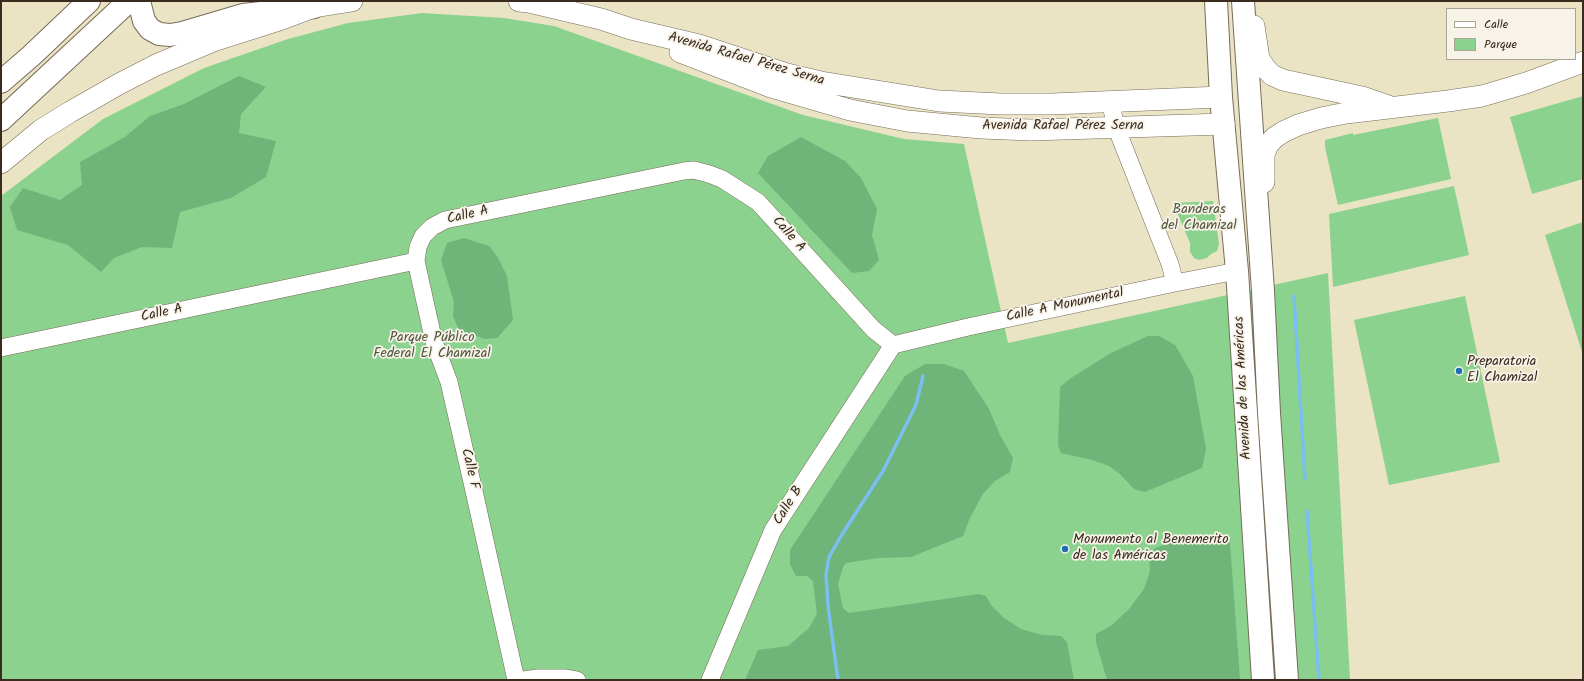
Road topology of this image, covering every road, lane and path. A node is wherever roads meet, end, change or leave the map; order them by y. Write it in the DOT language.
graph roads {
  1 [pos="89,1"];
  2 [pos="129,1"];
  3 [pos="139,1"];
  4 [pos="241,1"];
  5 [pos="352,1"];
  6 [pos="519,1"];
  7 [pos="1244,1"];
  8 [pos="1251,1"];
  9 [pos="1215,4"];
  10 [pos="314,6"];
  11 [pos="631,29"];
  12 [pos="1583,62"];
  13 [pos="1,82"];
  14 [pos="1221,97"];
  15 [pos="1110,101"];
  16 [pos="1394,108"];
  17 [pos="1,120"];
  18 [pos="1224,124"];
  19 [pos="1116,128"];
  20 [pos="1,163"];
  21 [pos="416,261"];
  22 [pos="1262,268"];
  23 [pos="1237,271"];
  24 [pos="1175,283"];
  25 [pos="893,345"];
  26 [pos="1,348"];
  27 [pos="1269,413"];
  28 [pos="516,680"];
  29 [pos="524,680"];
  30 [pos="577,680"];
  31 [pos="710,680"];
  32 [pos="1263,680"];
  33 [pos="1287,680"];
  1 -- 13 [label="highway"];
  2 -- 17 [label="highway"];
  3 -- 10 [label="highway"];
  4 -- 10 [label="highway"];
  5 -- 10 [label="main road"];
  6 -- 11 [label="main road, Avenida Rafael Pérez Serna"];
  7 -- 22 [label="highway, Avenida de las Américas"];
  8 -- 16 [label="main road"];
  9 -- 14 [label="highway, Avenida de las Américas"];
  10 -- 20 [label="main road"];
  11 -- 15 [label="main road, Avenida Rafael Pérez Serna"];
  11 -- 19 [label="main road, Avenida Rafael Pérez Serna"];
  12 -- 16 [label="main road"];
  14 -- 15 [label="main road, Avenida Rafael Pérez Serna"];
  14 -- 18 [label="highway, Avenida de las Américas"];
  15 -- 19 [label="street"];
  16 -- 22 [label="main road"];
  18 -- 19 [label="main road, Avenida Rafael Pérez Serna"];
  18 -- 23 [label="highway, Avenida de las Américas"];
  19 -- 24 [label="street"];
  21 -- 25 [label="street, Calle A"];
  21 -- 26 [label="street, Calle A"];
  21 -- 28 [label="street, Calle F"];
  22 -- 27 [label="highway, Avenida de las Américas"];
  23 -- 24 [label="street, Calle A Monumental"];
  23 -- 27 [label="highway"];
  23 -- 32 [label="highway, Avenida de las Américas"];
  24 -- 25 [label="street, Calle A Monumental"];
  25 -- 31 [label="street, Calle B"];
  27 -- 33 [label="highway, Avenida de las Américas"];
  29 -- 30 [label="street"];
}
